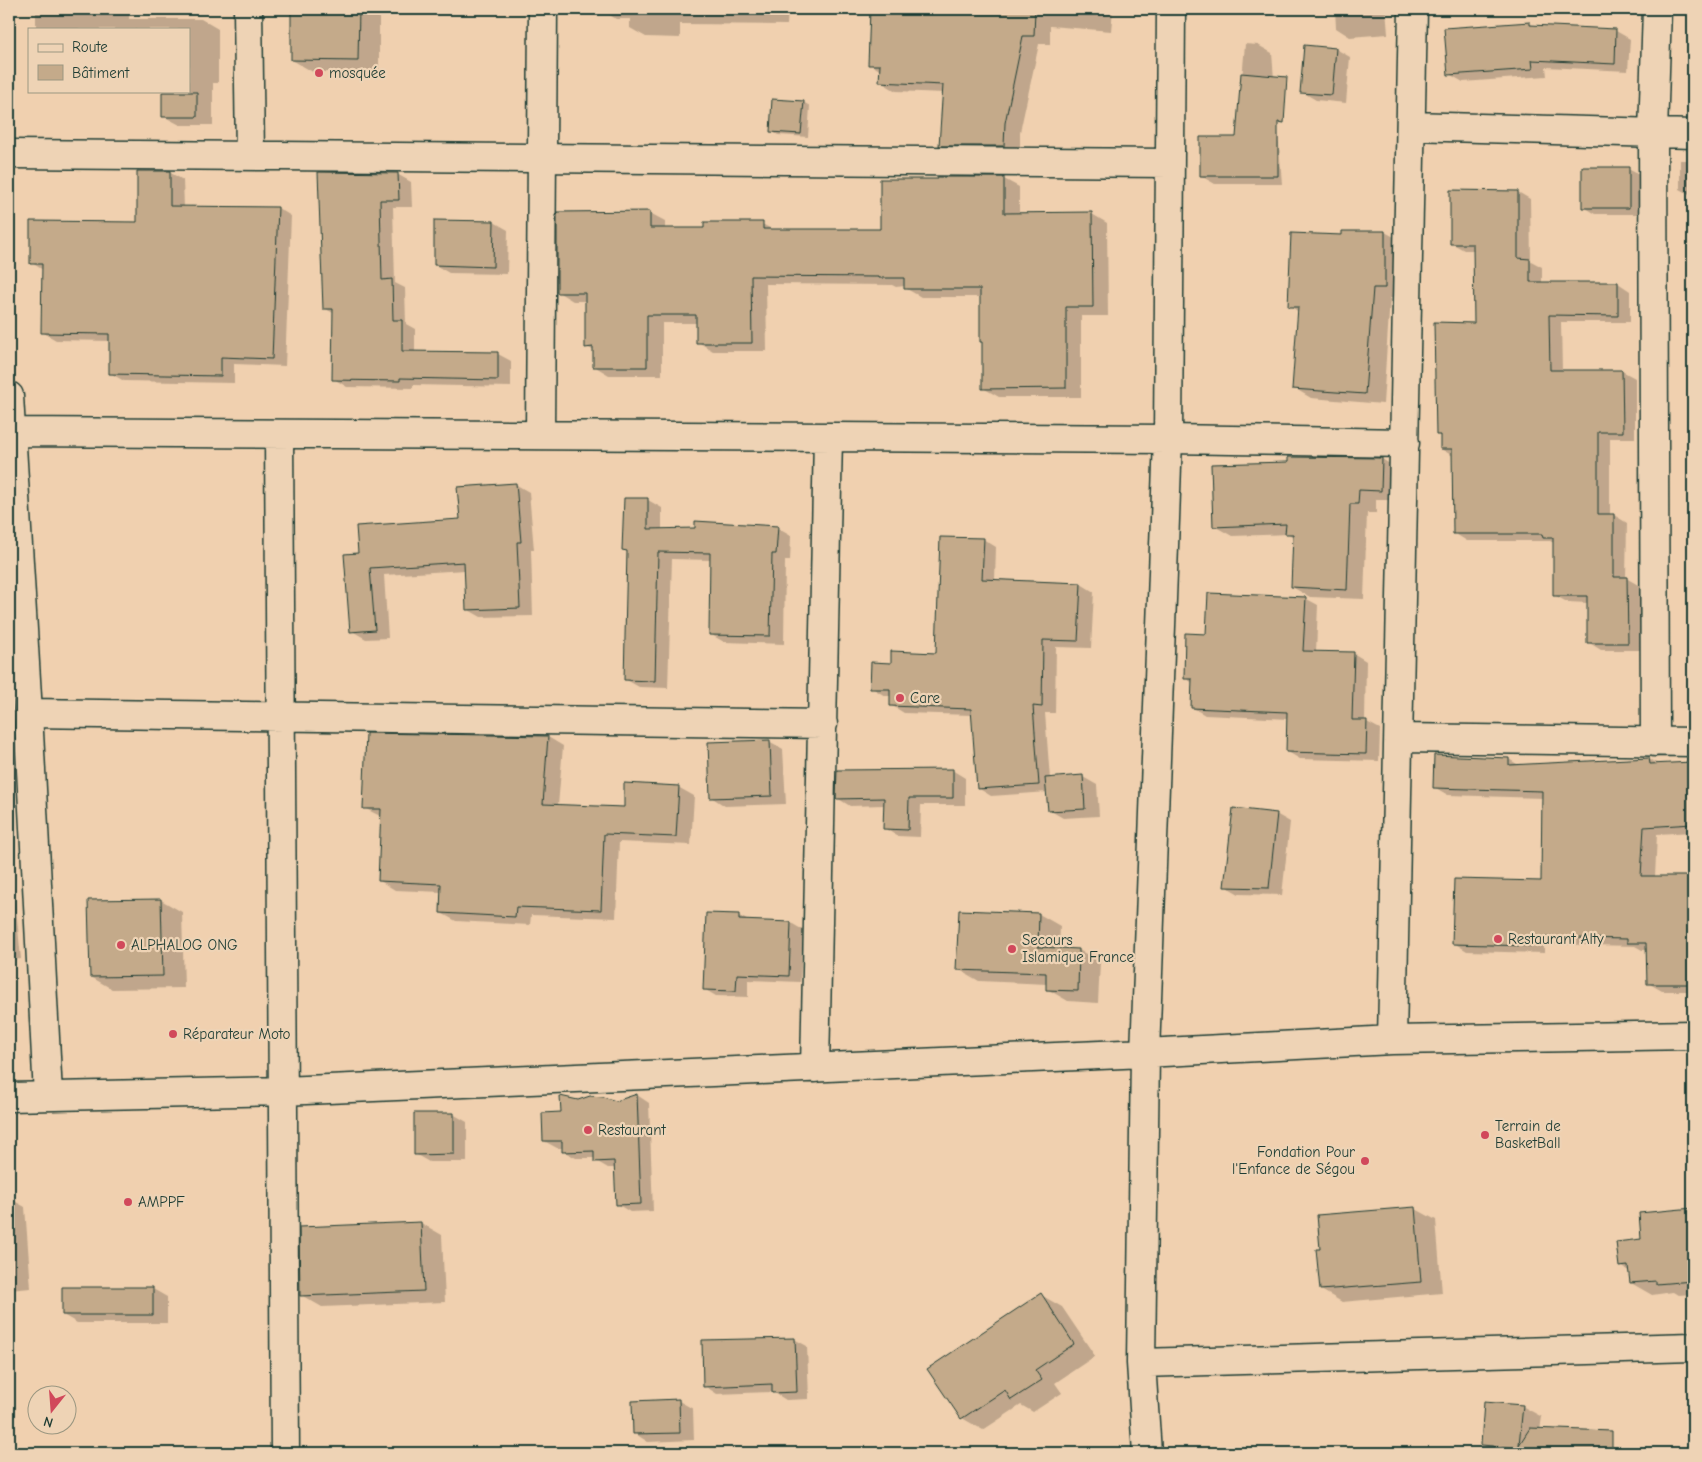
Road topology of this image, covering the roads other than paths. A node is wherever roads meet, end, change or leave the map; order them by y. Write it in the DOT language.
graph roads {
  1 [pos="248,9"];
  2 [pos="543,9"];
  3 [pos="1171,9"];
  4 [pos="1413,9"];
  5 [pos="1657,9"];
  6 [pos="1411,126"];
  7 [pos="1653,133"];
  8 [pos="1693,134"];
  9 [pos="9,154"];
  10 [pos="250,156"];
  11 [pos="541,158"];
  12 [pos="1169,162"];
  13 [pos="9,396"];
  14 [pos="11,432"];
  15 [pos="279,434"];
  16 [pos="540,435"];
  17 [pos="828,437"];
  18 [pos="1168,439"];
  19 [pos="1405,443"];
  20 [pos="28,713"];
  21 [pos="282,716"];
  22 [pos="823,724"];
  23 [pos="1399,738"];
  24 [pos="1655,742"];
  25 [pos="1693,742"];
  26 [pos="1693,1035"];
  27 [pos="1392,1040"];
  28 [pos="1145,1053"];
  29 [pos="815,1068"];
  30 [pos="283,1091"];
  31 [pos="48,1095"];
  32 [pos="9,1097"];
  33 [pos="1693,1347"];
  34 [pos="1141,1363"];
  35 [pos="285,1453"];
  36 [pos="1147,1453"];
  1 -- 10 [label="street"];
  2 -- 11 [label="street"];
  3 -- 12 [label="street"];
  4 -- 6 [label="street"];
  5 -- 7 [label="street"];
  6 -- 7 [label="street"];
  6 -- 19 [label="street"];
  7 -- 8 [label="street"];
  7 -- 24 [label="street"];
  9 -- 10 [label="street"];
  10 -- 11 [label="street"];
  11 -- 12 [label="street"];
  11 -- 16 [label="street"];
  12 -- 18 [label="street"];
  13 -- 14 [label="street"];
  14 -- 15 [label="street"];
  14 -- 20 [label="street"];
  15 -- 16 [label="street"];
  15 -- 21 [label="street"];
  16 -- 17 [label="street"];
  17 -- 18 [label="street"];
  17 -- 22 [label="street"];
  18 -- 19 [label="street"];
  18 -- 28 [label="street"];
  19 -- 23 [label="street"];
  20 -- 21 [label="street"];
  20 -- 31 [label="street"];
  21 -- 22 [label="street"];
  21 -- 30 [label="street"];
  22 -- 29 [label="street"];
  23 -- 24 [label="street"];
  23 -- 27 [label="street"];
  24 -- 25 [label="street"];
  26 -- 27 [label="street"];
  27 -- 28 [label="street"];
  28 -- 29 [label="street"];
  28 -- 34 [label="street"];
  29 -- 30 [label="street"];
  30 -- 31 [label="street"];
  30 -- 35 [label="street"];
  31 -- 32 [label="street"];
  33 -- 34 [label="street"];
  34 -- 36 [label="street"];
}
